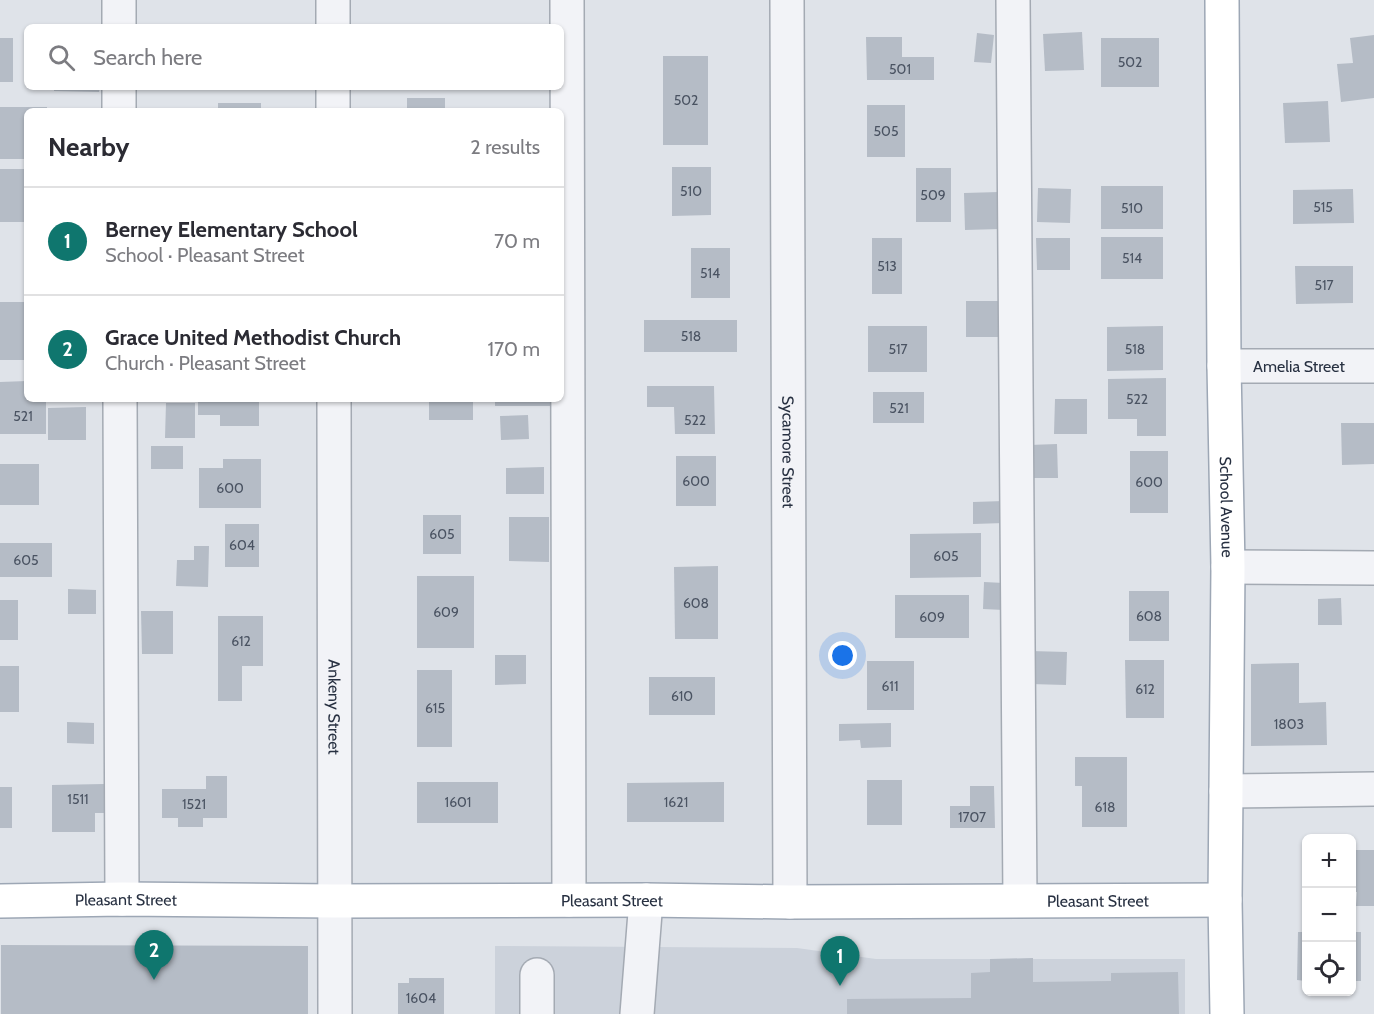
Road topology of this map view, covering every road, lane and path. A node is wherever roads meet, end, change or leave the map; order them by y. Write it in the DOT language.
graph roads {
  1 [pos="119,0"];
  2 [pos="333,0"];
  3 [pos="567,0"];
  4 [pos="787,0"];
  5 [pos="1013,0"];
  6 [pos="1222,0"];
  7 [pos="119,24"];
  8 [pos="333,24"];
  9 [pos="119,90"];
  10 [pos="333,90"];
  11 [pos="119,108"];
  12 [pos="333,108"];
  13 [pos="1224,366"];
  14 [pos="1374,366"];
  15 [pos="120,402"];
  16 [pos="334,402"];
  17 [pos="1228,567"];
  18 [pos="1374,568"];
  19 [pos="1374,789"];
  20 [pos="1226,791"];
  21 [pos="122,899"];
  22 [pos="569,900"];
  23 [pos="646,900"];
  24 [pos="1020,900"];
  25 [pos="1225,900"];
  26 [pos="0,901"];
  27 [pos="335,901"];
  28 [pos="790,902"];
  29 [pos="537,975"];
  30 [pos="335,1014"];
  31 [pos="537,1014"];
  32 [pos="637,1014"];
  33 [pos="1227,1014"];
  1 -- 7 [label="street"];
  2 -- 8 [label="street"];
  3 -- 22 [label="street"];
  4 -- 28 [label="street, Sycamore Street"];
  5 -- 24 [label="street"];
  6 -- 13 [label="main road, School Avenue"];
  9 -- 11 [label="street"];
  10 -- 12 [label="street"];
  13 -- 14 [label="street, Amelia Street"];
  13 -- 17 [label="main road, School Avenue"];
  15 -- 21 [label="street"];
  16 -- 27 [label="street, Ankeny Street"];
  17 -- 18 [label="street"];
  17 -- 20 [label="main road, School Avenue"];
  19 -- 20 [label="street"];
  20 -- 25 [label="main road, School Avenue"];
  21 -- 26 [label="main road, Pleasant Street"];
  21 -- 27 [label="main road, Pleasant Street"];
  22 -- 23 [label="main road, Pleasant Street"];
  22 -- 27 [label="main road, Pleasant Street"];
  23 -- 28 [label="main road, Pleasant Street"];
  23 -- 32 [label="street"];
  24 -- 25 [label="main road, Pleasant Street"];
  24 -- 28 [label="main road, Pleasant Street"];
  25 -- 33 [label="main road, School Avenue"];
  27 -- 30 [label="street, Ankeny Street"];
  29 -- 31 [label="street"];
}
